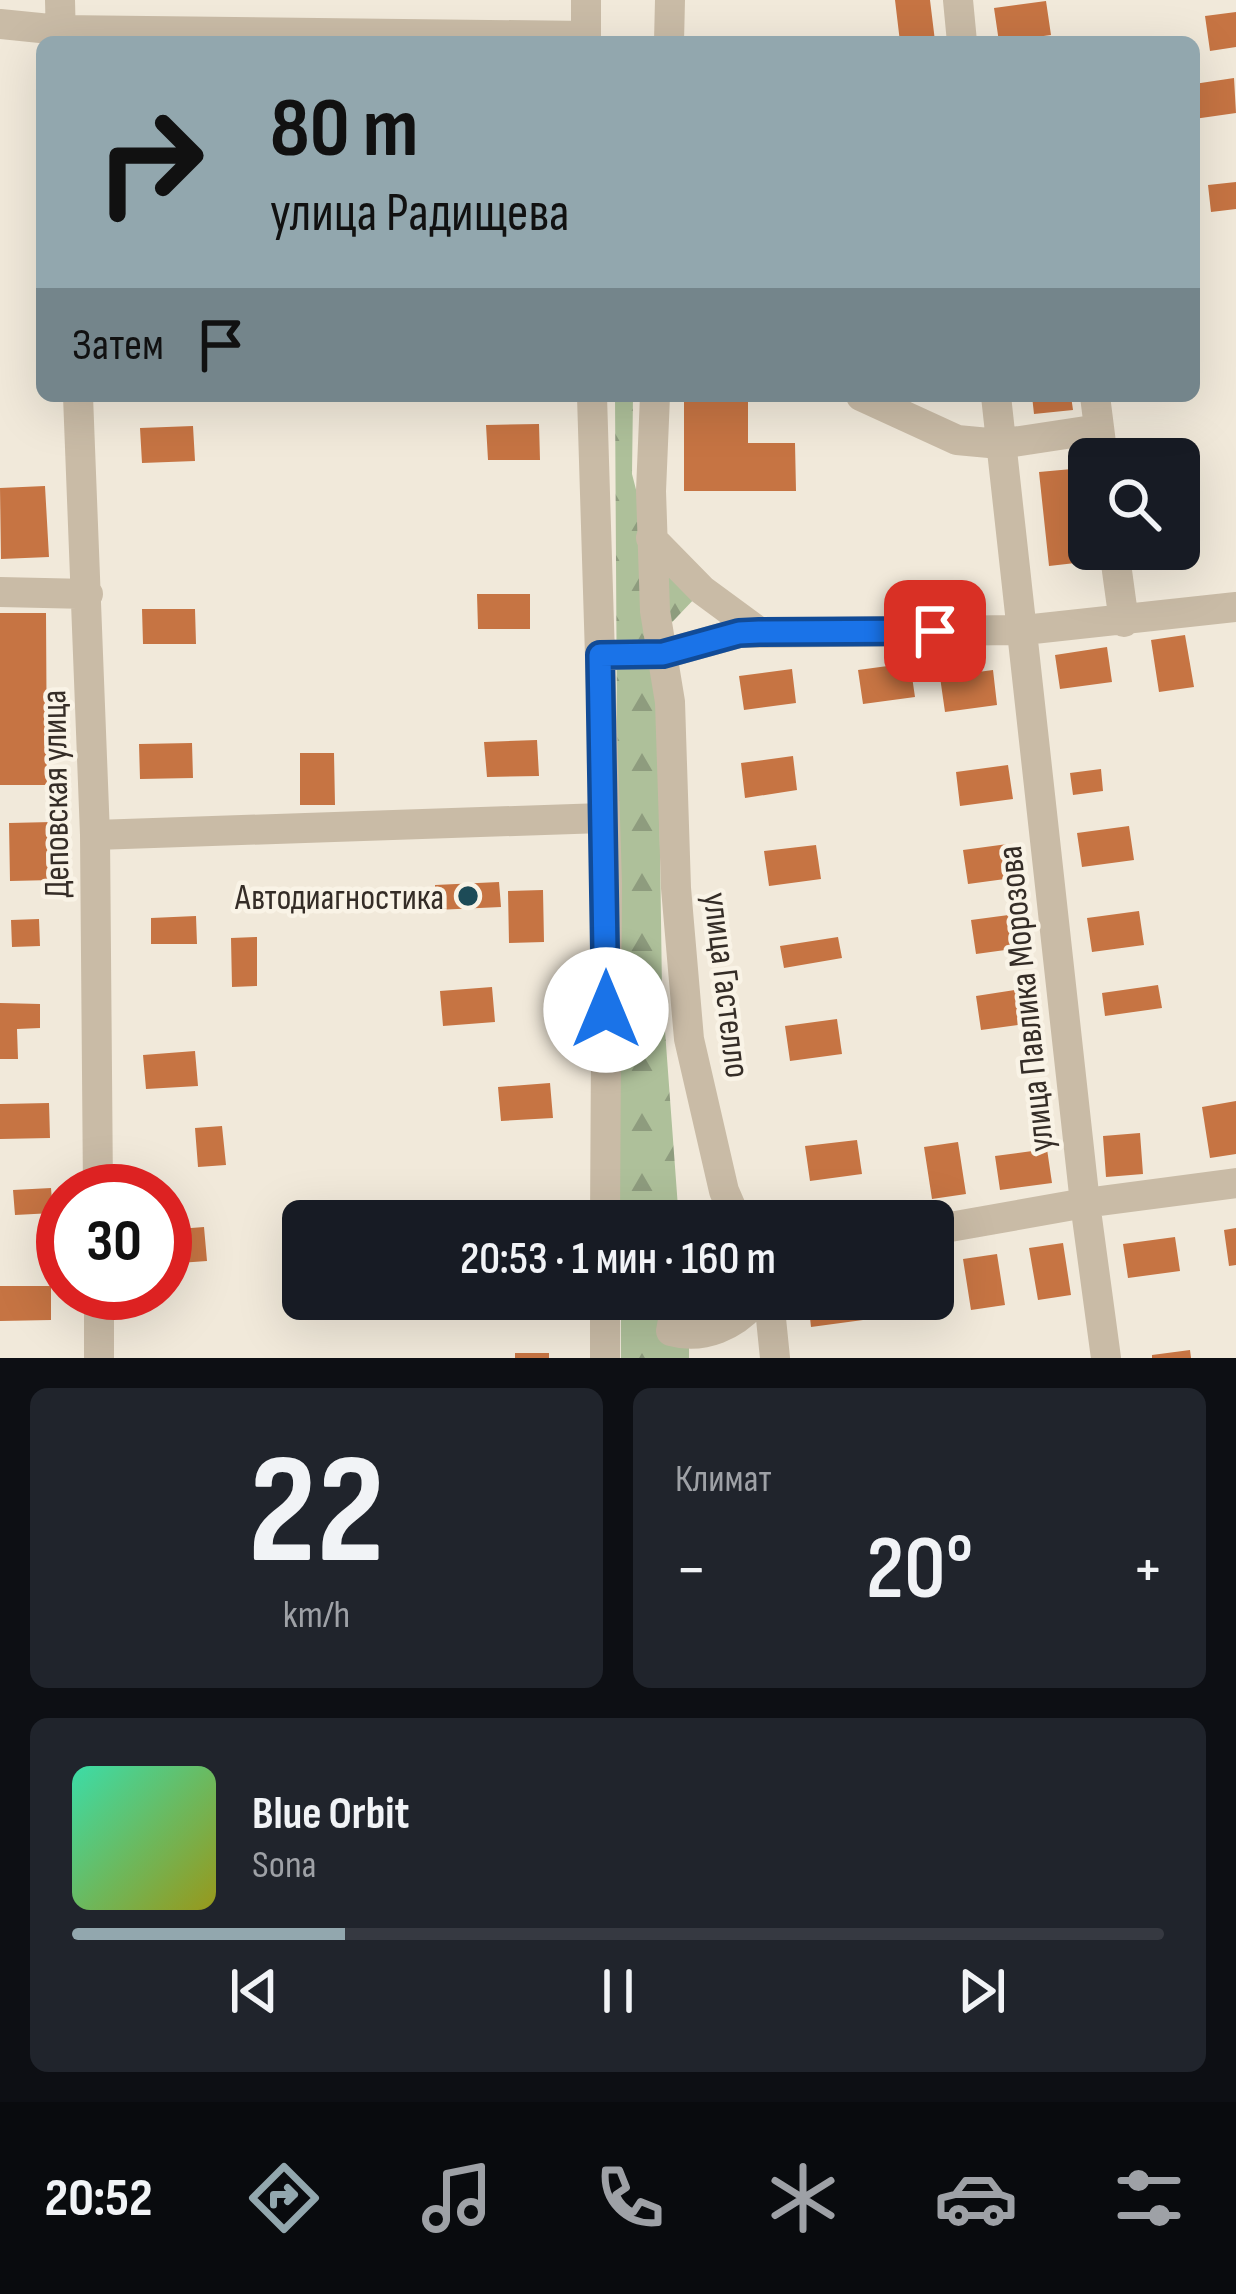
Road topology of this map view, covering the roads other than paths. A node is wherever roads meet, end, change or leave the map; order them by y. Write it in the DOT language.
graph roads {
  1 [pos="586,0"];
  2 [pos="670,0"];
  3 [pos="958,0"];
  4 [pos="0,24"];
  5 [pos="60,24"];
  6 [pos="481,36"];
  7 [pos="586,36"];
  8 [pos="669,36"];
  9 [pos="961,36"];
  10 [pos="78,402"];
  11 [pos="592,402"];
  12 [pos="655,402"];
  13 [pos="874,402"];
  14 [pos="996,402"];
  15 [pos="1096,402"];
  16 [pos="1100,438"];
  17 [pos="1000,444"];
  18 [pos="1068,444"];
  19 [pos="651,538"];
  20 [pos="1117,570"];
  21 [pos="0,592"];
  22 [pos="88,594"];
  23 [pos="1236,607"];
  24 [pos="1124,622"];
  25 [pos="1024,630"];
  26 [pos="759,632"];
  27 [pos="663,654"];
  28 [pos="600,655"];
  29 [pos="603,818"];
  30 [pos="95,835"];
  31 [pos="98,1164"];
  32 [pos="1236,1184"];
  33 [pos="605,1200"];
  34 [pos="728,1200"];
  35 [pos="1085,1203"];
  36 [pos="954,1226"];
  37 [pos="99,1320"];
  38 [pos="605,1320"];
  39 [pos="672,1320"];
  40 [pos="733,1320"];
  41 [pos="771,1320"];
  42 [pos="99,1358"];
  43 [pos="605,1358"];
  44 [pos="776,1358"];
  45 [pos="1106,1358"];
  1 -- 7 [label="street"];
  2 -- 8 [label="street"];
  3 -- 9 [label="street"];
  4 -- 5 [label="street"];
  5 -- 6 [label="street"];
  10 -- 22 [label="street, Деповская улица"];
  11 -- 28 [label="street"];
  12 -- 19 [label="street, улица Гастелло"];
  13 -- 17 [label="street"];
  14 -- 17 [label="street, улица Павлика Морозова"];
  15 -- 16 [label="street"];
  17 -- 18 [label="street"];
  17 -- 25 [label="street, улица Павлика Морозова"];
  19 -- 26 [label="street"];
  19 -- 27 [label="street, улица Гастелло"];
  20 -- 24 [label="street"];
  21 -- 22 [label="street"];
  22 -- 30 [label="street, Деповская улица"];
  23 -- 24 [label="street"];
  24 -- 25 [label="street"];
  25 -- 26 [label="street"];
  25 -- 35 [label="street, улица Павлика Морозова"];
  26 -- 27 [label="street"];
  27 -- 28 [label="street"];
  27 -- 34 [label="street, улица Гастелло"];
  28 -- 29 [label="street"];
  29 -- 30 [label="street"];
  29 -- 33 [label="street"];
  30 -- 31 [label="street, Деповская улица"];
  32 -- 35 [label="street"];
  35 -- 36 [label="street"];
  35 -- 45 [label="street, улица Павлика Морозова"];
  37 -- 42 [label="street"];
  38 -- 43 [label="street"];
  39 -- 40 [label="street"];
  41 -- 44 [label="street"];
}
